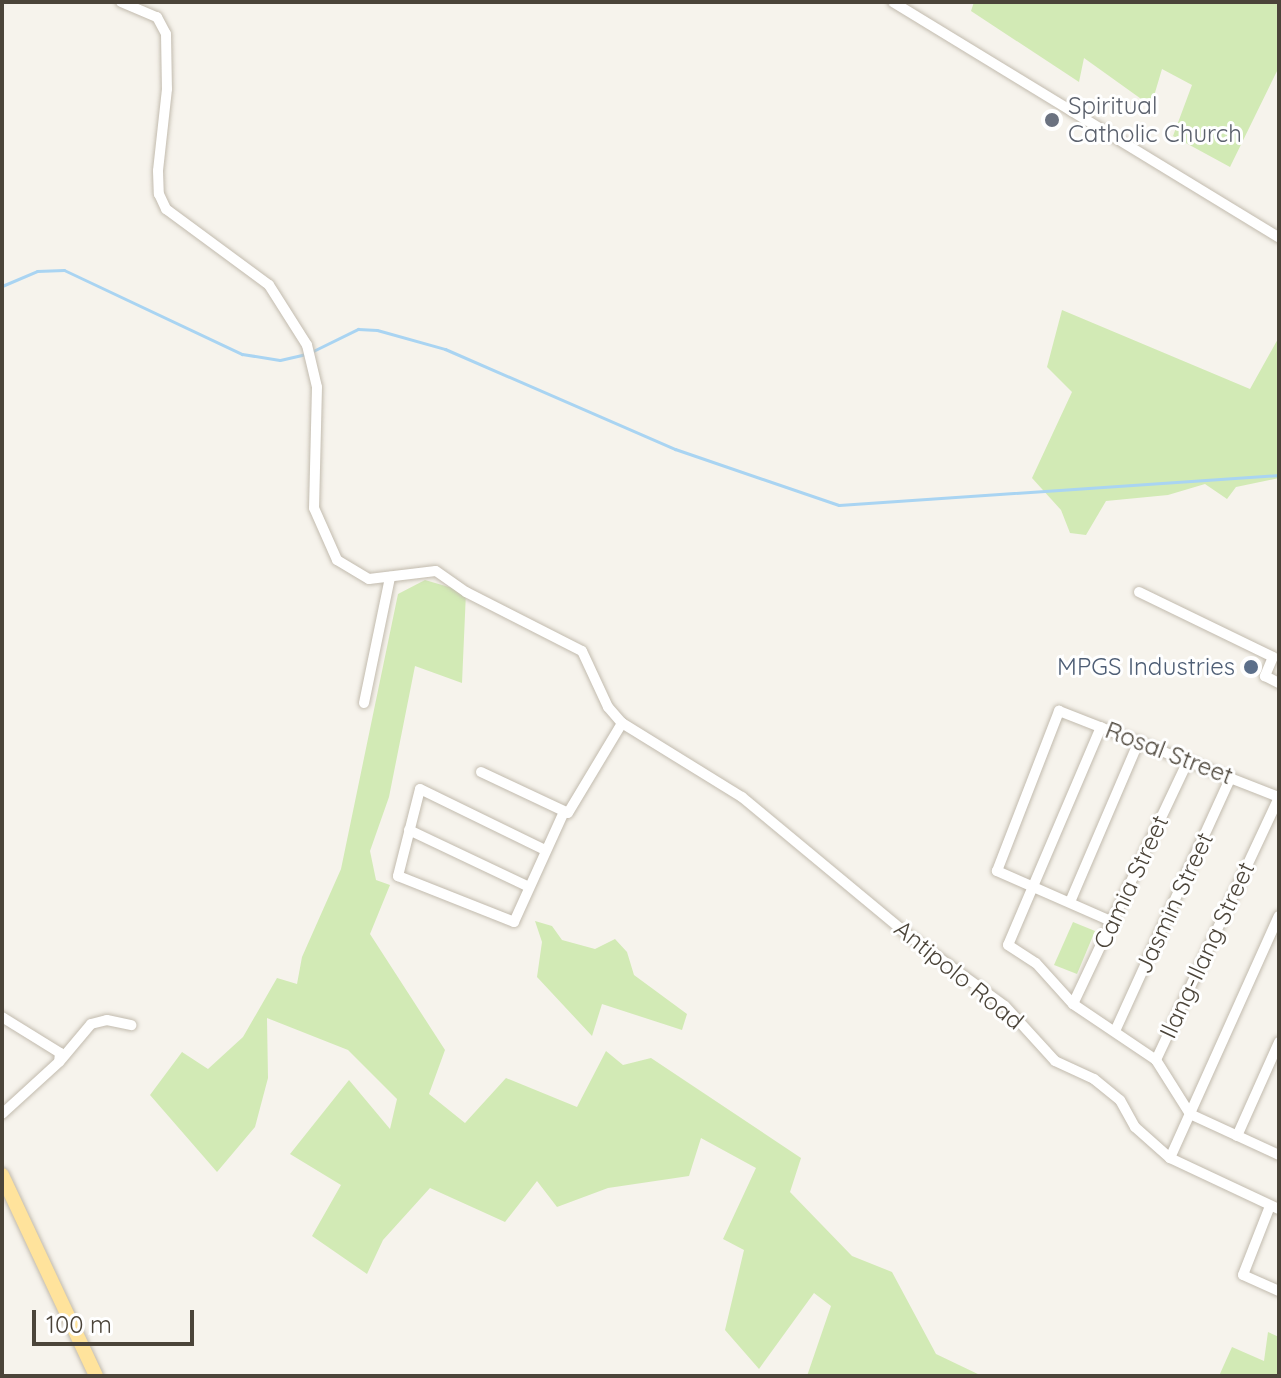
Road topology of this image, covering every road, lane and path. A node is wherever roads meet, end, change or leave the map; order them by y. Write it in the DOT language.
graph roads {
  1 [pos="121,2"];
  2 [pos="893,2"];
  3 [pos="1279,238"];
  4 [pos="390,577"];
  5 [pos="1139,592"];
  6 [pos="1279,683"];
  7 [pos="364,703"];
  8 [pos="622,723"];
  9 [pos="1101,727"];
  10 [pos="1139,741"];
  11 [pos="1188,761"];
  12 [pos="481,772"];
  13 [pos="1231,777"];
  14 [pos="1279,797"];
  15 [pos="563,814"];
  16 [pos="409,830"];
  17 [pos="545,850"];
  18 [pos="1030,884"];
  19 [pos="529,887"];
  20 [pos="1070,902"];
  21 [pos="1279,916"];
  22 [pos="1113,922"];
  23 [pos="1073,1004"];
  24 [pos="2,1017"];
  25 [pos="131,1025"];
  26 [pos="1116,1029"];
  27 [pos="1279,1042"];
  28 [pos="1156,1060"];
  29 [pos="59,1062"];
  30 [pos="2,1114"];
  31 [pos="1190,1114"];
  32 [pos="1237,1136"];
  33 [pos="1279,1155"];
  34 [pos="1170,1158"];
  35 [pos="2,1175"];
  36 [pos="7,1194"];
  37 [pos="1275,1208"];
  38 [pos="1279,1291"];
  39 [pos="96,1376"];
  1 -- 4 [label="street"];
  2 -- 3 [label="street"];
  4 -- 7 [label="street"];
  4 -- 8 [label="street"];
  5 -- 6 [label="street"];
  8 -- 15 [label="street"];
  8 -- 34 [label="street, Antipolo Road"];
  9 -- 10 [label="street, Rosal Street"];
  9 -- 18 [label="street"];
  9 -- 18 [label="street, Rosal Street"];
  10 -- 11 [label="street, Rosal Street"];
  10 -- 20 [label="street"];
  11 -- 13 [label="street, Rosal Street"];
  11 -- 22 [label="street, Camia Street"];
  12 -- 15 [label="street"];
  13 -- 14 [label="street, Rosal Street"];
  13 -- 26 [label="street, Jasmin Street"];
  14 -- 28 [label="street, Ilang-Ilang Street"];
  15 -- 17 [label="street"];
  16 -- 17 [label="street"];
  16 -- 19 [label="street"];
  16 -- 19 [label="street"];
  17 -- 19 [label="street"];
  18 -- 20 [label="street"];
  18 -- 23 [label="street"];
  20 -- 22 [label="street"];
  21 -- 31 [label="street"];
  22 -- 23 [label="street, Camia Street"];
  23 -- 26 [label="street"];
  24 -- 29 [label="street"];
  25 -- 29 [label="street"];
  26 -- 28 [label="street"];
  27 -- 32 [label="street"];
  28 -- 31 [label="street"];
  29 -- 30 [label="street"];
  31 -- 32 [label="street"];
  31 -- 34 [label="street"];
  32 -- 33 [label="street"];
  34 -- 37 [label="street, Antipolo Road"];
  35 -- 36 [label="main road"];
  36 -- 39 [label="main road"];
  37 -- 38 [label="street"];
}
